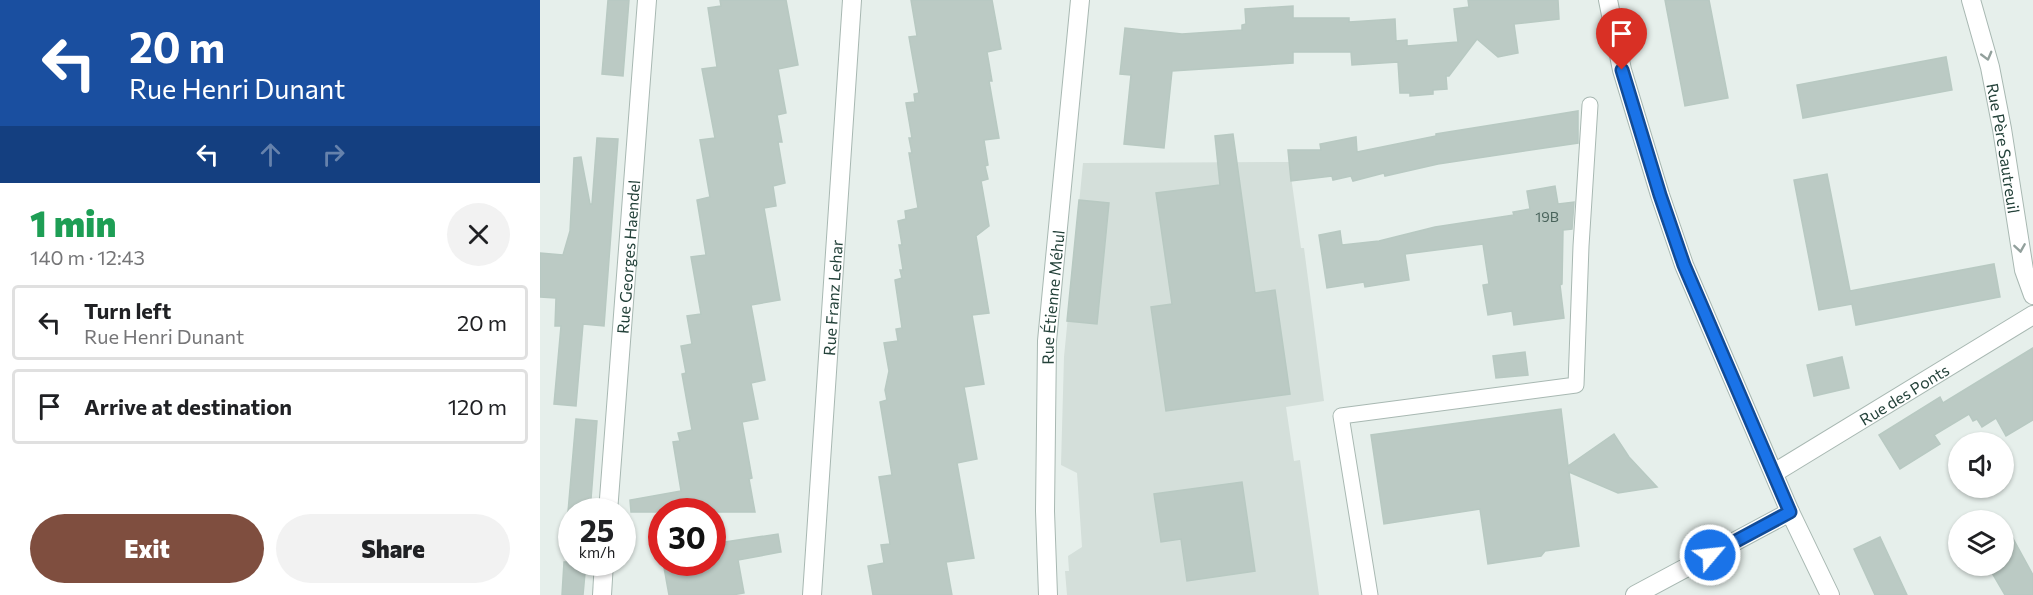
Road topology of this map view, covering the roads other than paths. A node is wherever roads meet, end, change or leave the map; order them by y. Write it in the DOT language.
graph roads {
  1 [pos="647,0"];
  2 [pos="852,0"];
  3 [pos="1080,0"];
  4 [pos="1608,0"];
  5 [pos="1971,0"];
  6 [pos="1590,105"];
  7 [pos="2033,295"];
  8 [pos="2033,315"];
  9 [pos="1774,473"];
  10 [pos="609,498"];
  11 [pos="1790,512"];
  12 [pos="603,576"];
  13 [pos="602,595"];
  14 [pos="812,595"];
  15 [pos="1048,595"];
  16 [pos="1370,595"];
  17 [pos="1635,595"];
  18 [pos="1830,595"];
  1 -- 10 [label="street, Rue Georges Haendel"];
  2 -- 14 [label="street, Rue Franz Lehar"];
  3 -- 15 [label="street, Rue Étienne Méhul"];
  4 -- 9 [label="street"];
  5 -- 7 [label="street, Rue Père Sautreuil, one-way"];
  6 -- 16 [label="lane"];
  8 -- 9 [label="street, Rue des Ponts"];
  9 -- 11 [label="street"];
  11 -- 17 [label="street"];
  11 -- 18 [label="street"];
  12 -- 13 [label="street"];
}
